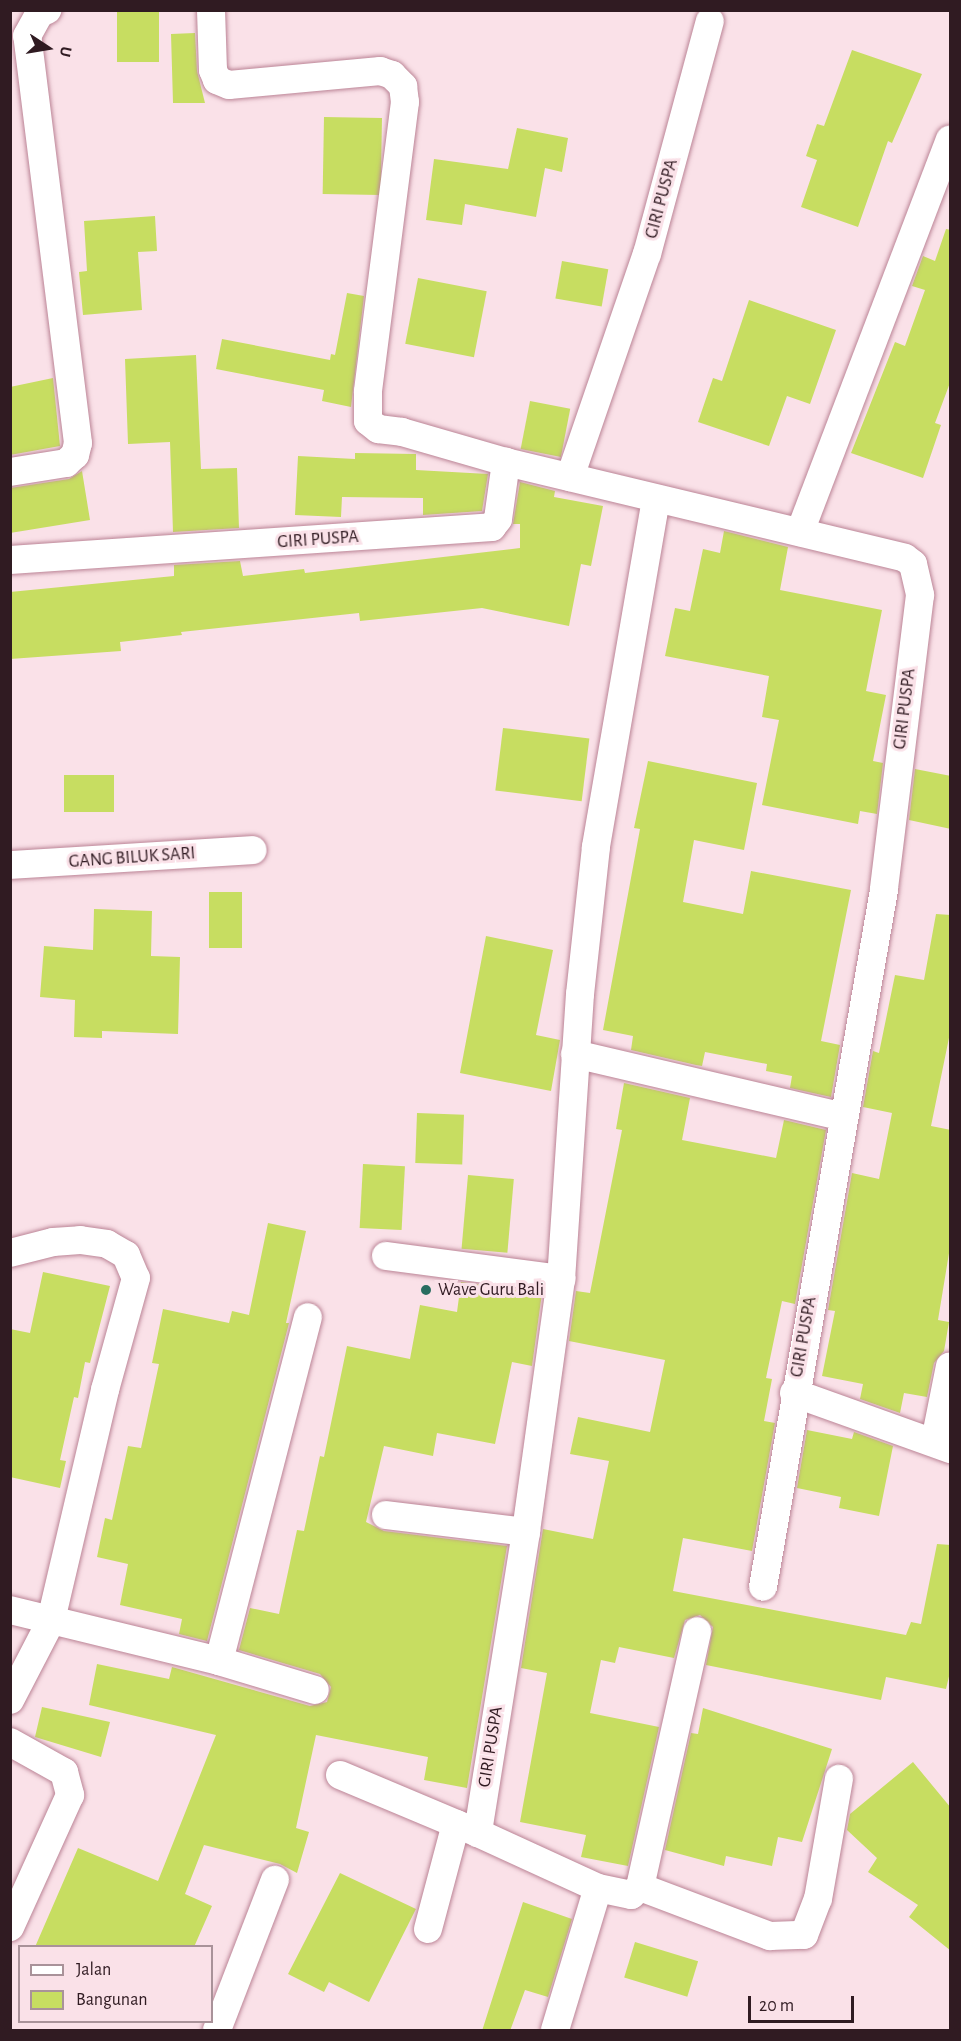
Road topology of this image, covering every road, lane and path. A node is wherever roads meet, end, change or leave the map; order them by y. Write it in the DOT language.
graph roads {
  1 [pos="47,10"];
  2 [pos="211,10"];
  3 [pos="710,21"];
  4 [pos="951,140"];
  5 [pos="506,462"];
  6 [pos="10,472"];
  7 [pos="570,477"];
  8 [pos="656,499"];
  9 [pos="801,532"];
  10 [pos="10,560"];
  11 [pos="253,850"];
  12 [pos="10,866"];
  13 [pos="575,1054"];
  14 [pos="843,1117"];
  15 [pos="10,1253"];
  16 [pos="386,1256"];
  17 [pos="561,1280"];
  18 [pos="308,1317"];
  19 [pos="951,1366"];
  20 [pos="794,1393"];
  21 [pos="943,1445"];
  22 [pos="386,1515"];
  23 [pos="526,1532"];
  24 [pos="763,1587"];
  25 [pos="10,1610"];
  26 [pos="51,1621"];
  27 [pos="697,1631"];
  28 [pos="219,1661"];
  29 [pos="315,1690"];
  30 [pos="10,1700"];
  31 [pos="10,1742"];
  32 [pos="340,1775"];
  33 [pos="839,1779"];
  34 [pos="467,1828"];
  35 [pos="275,1880"];
  36 [pos="640,1887"];
  37 [pos="598,1888"];
  38 [pos="10,1927"];
  39 [pos="428,1929"];
  40 [pos="216,2031"];
  41 [pos="555,2031"];
  1 -- 6 [label="street"];
  2 -- 5 [label="street"];
  3 -- 7 [label="street, GIRI PUSPA"];
  4 -- 9 [label="street"];
  5 -- 7 [label="street, GIRI PUSPA"];
  5 -- 10 [label="street, GIRI PUSPA"];
  7 -- 8 [label="street, GIRI PUSPA"];
  8 -- 9 [label="street, GIRI PUSPA"];
  8 -- 13 [label="street, GIRI PUSPA"];
  9 -- 14 [label="street, GIRI PUSPA"];
  11 -- 12 [label="street, GANG BILUK SARI"];
  13 -- 14 [label="street"];
  13 -- 17 [label="street, GIRI PUSPA"];
  14 -- 20 [label="street, GIRI PUSPA"];
  15 -- 26 [label="street"];
  16 -- 17 [label="street"];
  17 -- 23 [label="street, GIRI PUSPA"];
  18 -- 28 [label="street"];
  19 -- 21 [label="street"];
  20 -- 21 [label="street, GIRI PUSPA"];
  20 -- 24 [label="street"];
  22 -- 23 [label="street"];
  23 -- 34 [label="street, GIRI PUSPA"];
  25 -- 26 [label="street"];
  26 -- 28 [label="street"];
  26 -- 30 [label="street"];
  27 -- 36 [label="street"];
  28 -- 29 [label="street"];
  31 -- 38 [label="street"];
  32 -- 34 [label="street"];
  33 -- 36 [label="street"];
  34 -- 37 [label="street"];
  34 -- 39 [label="street, GIRI PUSPA"];
  35 -- 40 [label="street"];
  36 -- 37 [label="street"];
  37 -- 41 [label="street"];
}
